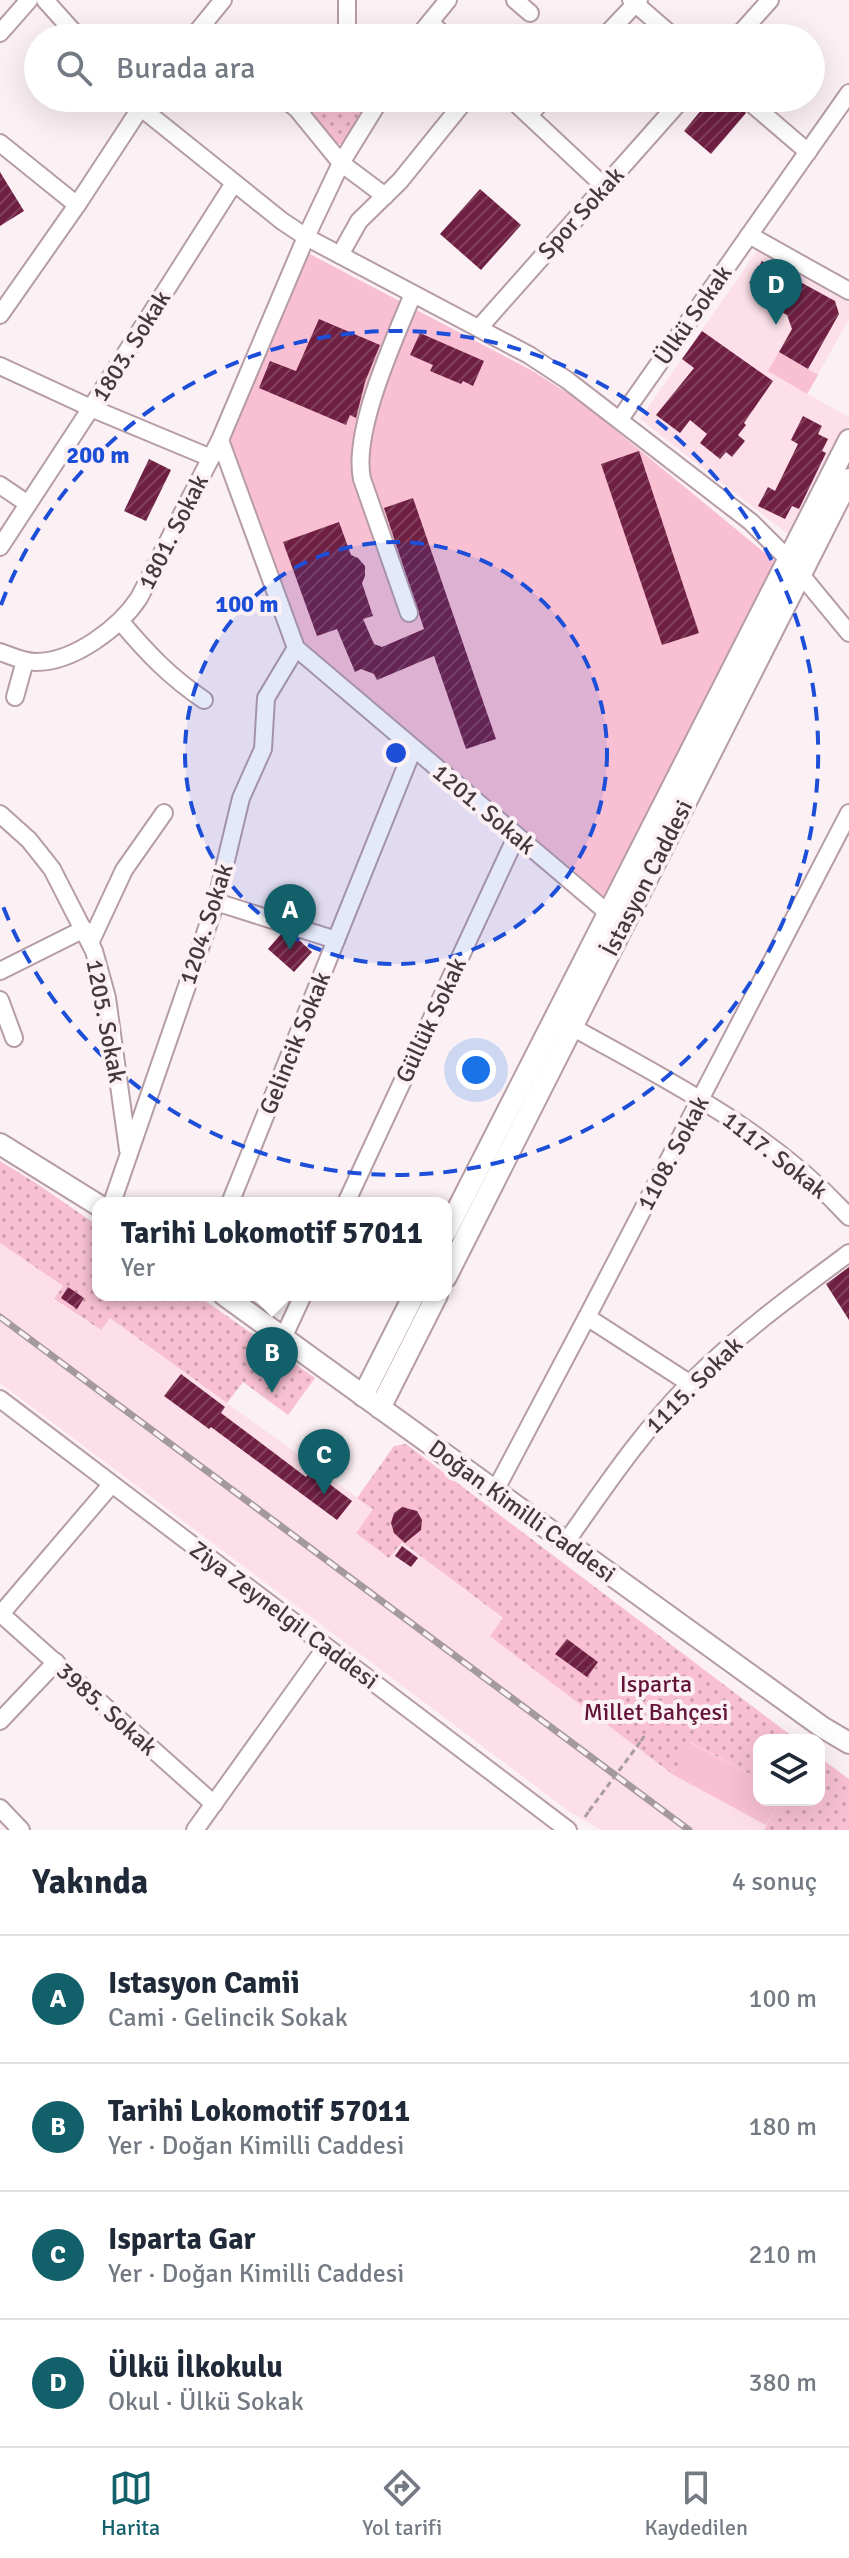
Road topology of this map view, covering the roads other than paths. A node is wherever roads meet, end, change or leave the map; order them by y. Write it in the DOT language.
graph roads {
  1 [pos="29,0"];
  2 [pos="45,0"];
  3 [pos="223,0"];
  4 [pos="347,0"];
  5 [pos="448,0"];
  6 [pos="515,0"];
  7 [pos="770,0"];
  8 [pos="635,1"];
  9 [pos="530,13"];
  10 [pos="430,22"];
  11 [pos="66,24"];
  12 [pos="206,24"];
  13 [pos="347,24"];
  14 [pos="615,24"];
  15 [pos="660,24"];
  16 [pos="749,24"];
  17 [pos="0,33"];
  18 [pos="849,93"];
  19 [pos="132,112"];
  20 [pos="152,112"];
  21 [pos="299,112"];
  22 [pos="372,112"];
  23 [pos="456,112"];
  24 [pos="526,112"];
  25 [pos="532,112"];
  26 [pos="670,112"];
  27 [pos="761,112"];
  28 [pos="529,115"];
  29 [pos="3,151"];
  30 [pos="808,152"];
  31 [pos="341,163"];
  32 [pos="234,183"];
  33 [pos="604,186"];
  34 [pos="385,196"];
  35 [pos="77,205"];
  36 [pos="749,235"];
  37 [pos="306,237"];
  38 [pos="340,255"];
  39 [pos="849,291"];
  40 [pos="413,294"];
  41 [pos="0,315"];
  42 [pos="479,328"];
  43 [pos="0,366"];
  44 [pos="91,408"];
  45 [pos="620,419"];
  46 [pos="220,440"];
  47 [pos="849,440"];
  48 [pos="211,458"];
  49 [pos="849,479"];
  50 [pos="0,485"];
  51 [pos="28,504"];
  52 [pos="0,547"];
  53 [pos="794,567"];
  54 [pos="409,613"];
  55 [pos="121,622"];
  56 [pos="849,633"];
  57 [pos="296,648"];
  58 [pos="0,652"];
  59 [pos="25,661"];
  60 [pos="15,697"];
  61 [pos="204,700"];
  62 [pos="413,749"];
  63 [pos="164,813"];
  64 [pos="849,813"];
  65 [pos="0,814"];
  66 [pos="516,837"];
  67 [pos="216,902"];
  68 [pos="608,913"];
  69 [pos="87,936"];
  70 [pos="336,940"];
  71 [pos="0,971"];
  72 [pos="0,1000"];
  73 [pos="572,1027"];
  74 [pos="14,1038"];
  75 [pos="701,1100"];
  76 [pos="0,1144"];
  77 [pos="128,1154"];
  78 [pos="114,1197"];
  79 [pos="232,1197"];
  80 [pos="349,1197"];
  81 [pos="92,1201"];
  82 [pos="849,1217"];
  83 [pos="452,1220"];
  84 [pos="849,1253"];
  85 [pos="452,1265"];
  86 [pos="232,1301"];
  87 [pos="300,1301"];
  88 [pos="411,1301"];
  89 [pos="434,1301"];
  90 [pos="587,1317"];
  91 [pos="283,1338"];
  92 [pos="689,1383"];
  93 [pos="363,1396"];
  94 [pos="0,1399"];
  95 [pos="380,1408"];
  96 [pos="111,1485"];
  97 [pos="495,1491"];
  98 [pos="566,1542"];
  99 [pos="1,1614"];
  100 [pos="326,1647"];
  101 [pos="56,1662"];
  102 [pos="0,1721"];
  103 [pos="821,1726"];
  104 [pos="849,1743"];
  105 [pos="849,1755"];
  106 [pos="214,1804"];
  107 [pos="0,1808"];
  108 [pos="21,1830"];
  109 [pos="195,1830"];
  110 [pos="568,1830"];
  1 -- 17 [label="street"];
  2 -- 11 [label="street"];
  3 -- 12 [label="street"];
  4 -- 13 [label="street"];
  5 -- 10 [label="street"];
  6 -- 9 [label="street"];
  7 -- 16 [label="street"];
  8 -- 14 [label="street"];
  8 -- 15 [label="street"];
  18 -- 30 [label="street, Ülkü Sokak"];
  19 -- 35 [label="street"];
  20 -- 32 [label="street"];
  21 -- 31 [label="street"];
  22 -- 31 [label="street"];
  23 -- 34 [label="street"];
  24 -- 28 [label="street"];
  25 -- 28 [label="street"];
  26 -- 33 [label="street, Spor Sokak"];
  27 -- 30 [label="street"];
  28 -- 33 [label="street"];
  29 -- 35 [label="street"];
  30 -- 36 [label="street, Ülkü Sokak"];
  31 -- 34 [label="street"];
  31 -- 37 [label="street"];
  32 -- 37 [label="street"];
  32 -- 44 [label="street, 1803. Sokak"];
  33 -- 42 [label="street, Spor Sokak"];
  34 -- 38 [label="street"];
  35 -- 41 [label="street"];
  36 -- 39 [label="street"];
  36 -- 45 [label="street, Ülkü Sokak"];
  37 -- 38 [label="street"];
  37 -- 46 [label="street"];
  38 -- 40 [label="street"];
  40 -- 42 [label="street"];
  40 -- 54 [label="street"];
  42 -- 45 [label="street"];
  43 -- 44 [label="street"];
  44 -- 48 [label="street"];
  44 -- 51 [label="street, 1803. Sokak"];
  45 -- 53 [label="street"];
  46 -- 48 [label="street, 1801. Sokak"];
  46 -- 57 [label="street, 1201. Sokak"];
  47 -- 53 [label="main road, İstasyon Caddesi"];
  48 -- 55 [label="street, 1801. Sokak"];
  49 -- 53 [label="main road, İstasyon Caddesi"];
  50 -- 51 [label="street"];
  51 -- 52 [label="street, 1803. Sokak"];
  53 -- 56 [label="street"];
  53 -- 68 [label="main road, İstasyon Caddesi"];
  53 -- 73 [label="main road, İstasyon Caddesi"];
  55 -- 59 [label="street"];
  55 -- 61 [label="street"];
  57 -- 62 [label="street, 1201. Sokak"];
  57 -- 67 [label="street, 1204. Sokak"];
  58 -- 59 [label="street"];
  59 -- 60 [label="street"];
  62 -- 66 [label="street, 1201. Sokak"];
  62 -- 70 [label="street, Gelincik Sokak"];
  63 -- 69 [label="street, 1205. Sokak"];
  64 -- 75 [label="street, 1108. Sokak"];
  65 -- 69 [label="street"];
  66 -- 68 [label="street, 1201. Sokak"];
  66 -- 80 [label="street, Güllük Sokak"];
  67 -- 70 [label="street"];
  67 -- 77 [label="street, 1204. Sokak"];
  68 -- 83 [label="main road, İstasyon Caddesi"];
  69 -- 71 [label="street"];
  69 -- 77 [label="street, 1205. Sokak"];
  70 -- 79 [label="street, Gelincik Sokak"];
  72 -- 74 [label="street"];
  73 -- 75 [label="street, 1117. Sokak"];
  73 -- 85 [label="main road, İstasyon Caddesi"];
  75 -- 82 [label="street, 1117. Sokak"];
  75 -- 90 [label="street, 1108. Sokak"];
  76 -- 81 [label="main road"];
  77 -- 78 [label="street, 1204. Sokak"];
  84 -- 92 [label="street, 1115. Sokak"];
  86 -- 91 [label="main road, Doğan Kimilli Caddesi"];
  87 -- 91 [label="street"];
  88 -- 93 [label="main road"];
  89 -- 95 [label="main road"];
  90 -- 92 [label="street"];
  90 -- 97 [label="street, 1108. Sokak"];
  91 -- 93 [label="main road, Doğan Kimilli Caddesi"];
  92 -- 98 [label="street, 1115. Sokak"];
  93 -- 95 [label="main road, Doğan Kimilli Caddesi"];
  94 -- 96 [label="street, Ziya Zeynelgil Caddesi"];
  95 -- 97 [label="main road, Doğan Kimilli Caddesi"];
  96 -- 99 [label="street"];
  96 -- 100 [label="street, Ziya Zeynelgil Caddesi"];
  97 -- 98 [label="main road, Doğan Kimilli Caddesi"];
  98 -- 103 [label="main road, Doğan Kimilli Caddesi"];
  99 -- 101 [label="street, 3985. Sokak"];
  100 -- 106 [label="street"];
  100 -- 110 [label="street, Ziya Zeynelgil Caddesi"];
  101 -- 102 [label="street"];
  101 -- 106 [label="street, 3985. Sokak"];
  103 -- 104 [label="main road, Doğan Kimilli Caddesi"];
  103 -- 105 [label="main road, Doğan Kimilli Caddesi"];
  106 -- 109 [label="street"];
  107 -- 108 [label="street"];
}
